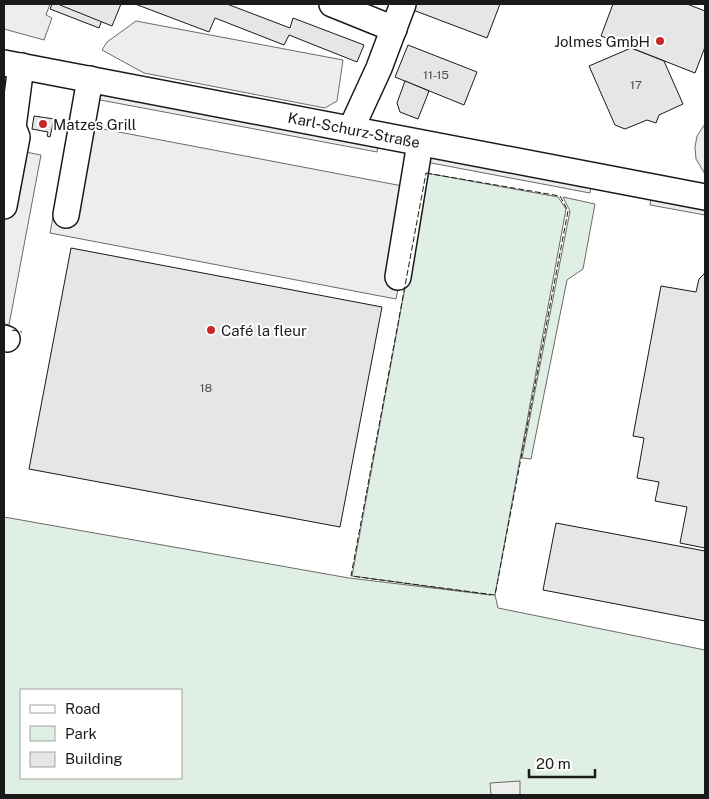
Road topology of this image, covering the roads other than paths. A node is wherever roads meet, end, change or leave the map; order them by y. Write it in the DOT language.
graph roads {
  1 [pos="332,4"];
  2 [pos="403,4"];
  3 [pos="394,29"];
  4 [pos="12,65"];
  5 [pos="90,78"];
  6 [pos="8,127"];
  7 [pos="351,129"];
  8 [pos="420,143"];
  9 [pos="705,197"];
  10 [pos="4,206"];
  11 [pos="66,215"];
  12 [pos="398,277"];
  1 -- 3 [label="street"];
  2 -- 3 [label="street"];
  3 -- 7 [label="street"];
  4 -- 5 [label="street, Karl-Schurz-Straße"];
  4 -- 6 [label="street"];
  5 -- 7 [label="street, Karl-Schurz-Straße"];
  5 -- 11 [label="street"];
  6 -- 10 [label="street"];
  7 -- 8 [label="street, Karl-Schurz-Straße"];
  8 -- 9 [label="street, Karl-Schurz-Straße"];
  8 -- 12 [label="street"];
}
